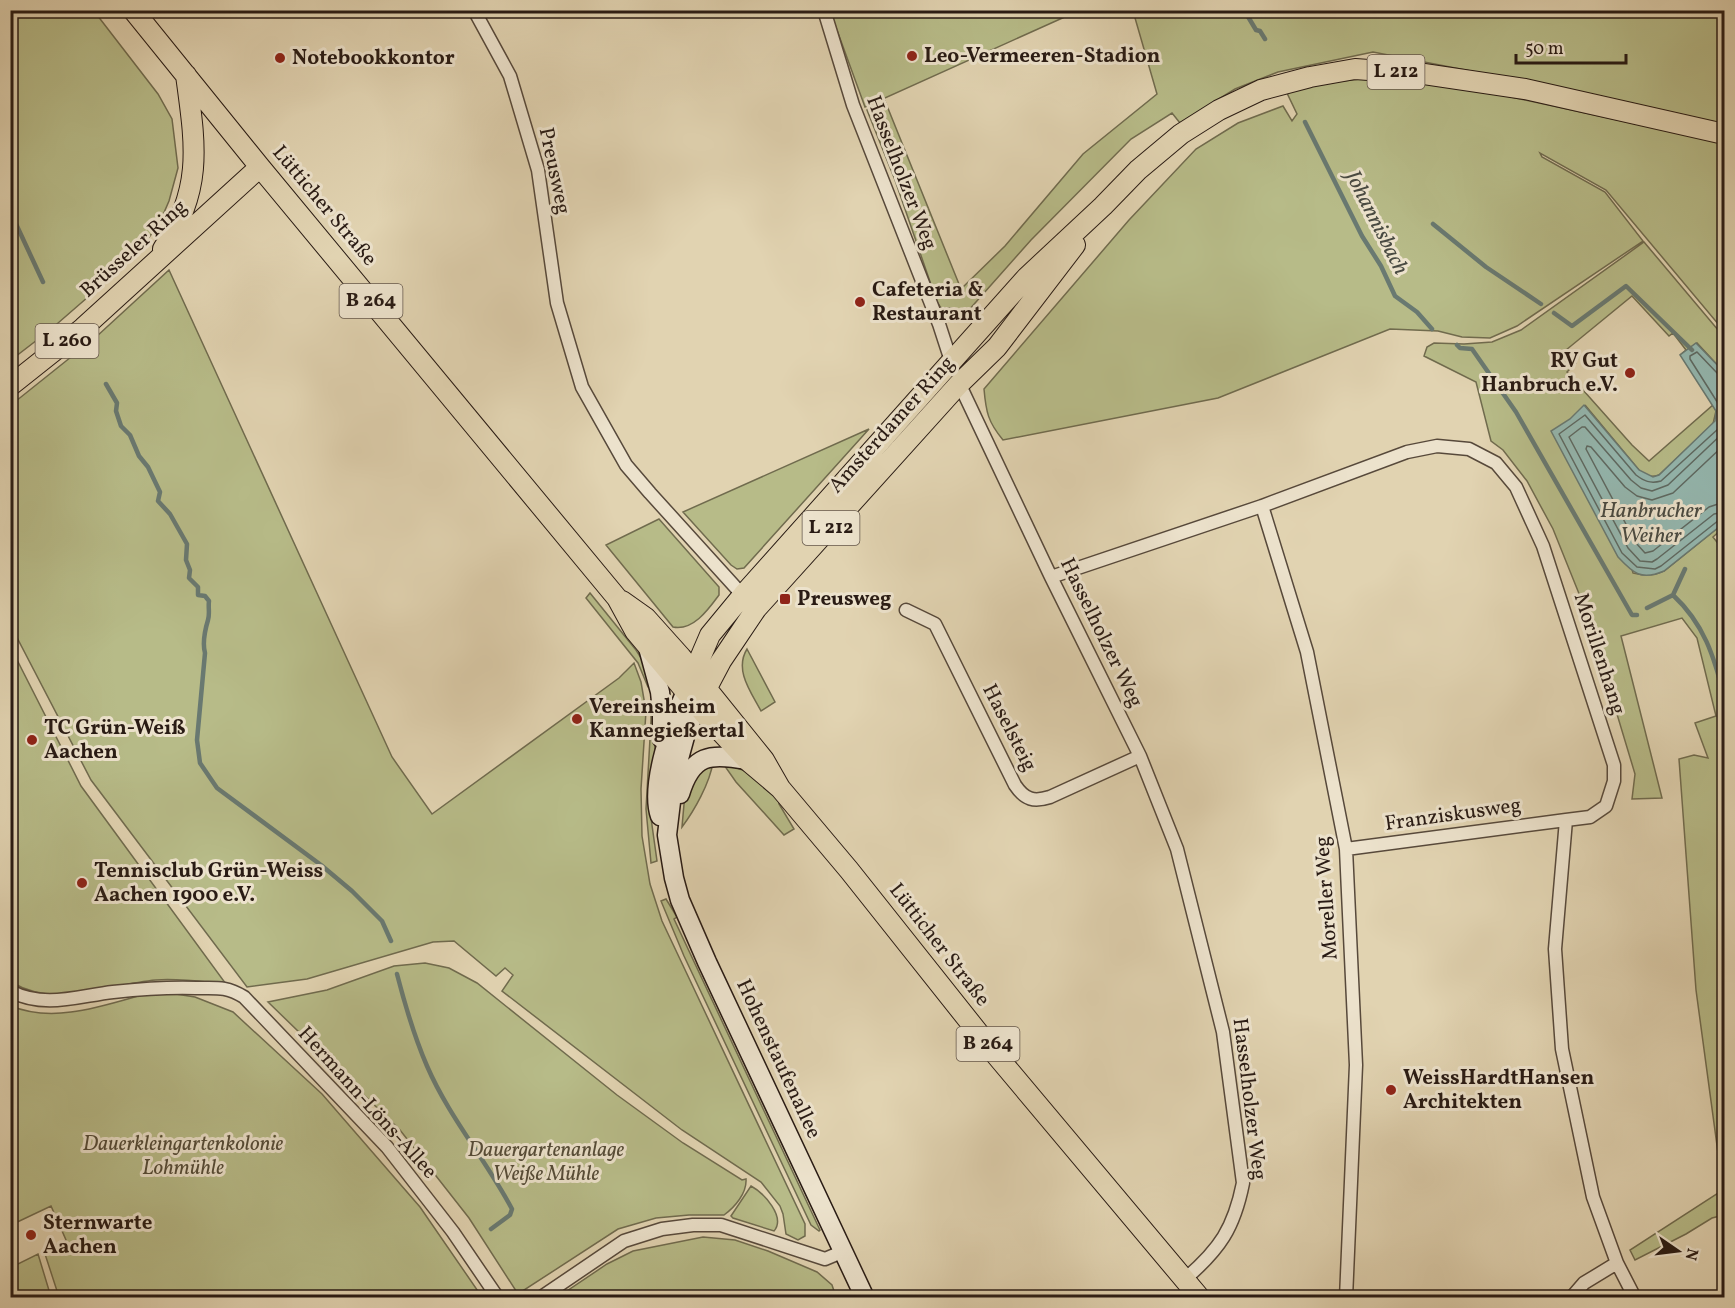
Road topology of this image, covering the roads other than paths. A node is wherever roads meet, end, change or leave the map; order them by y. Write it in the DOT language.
graph roads {
  1 [pos="133,10"];
  2 [pos="474,10"];
  3 [pos="824,10"];
  4 [pos="186,75"];
  5 [pos="1725,134"];
  6 [pos="260,167"];
  7 [pos="1103,206"];
  8 [pos="149,270"];
  9 [pos="952,362"];
  10 [pos="959,384"];
  11 [pos="10,386"];
  12 [pos="1262,506"];
  13 [pos="1051,576"];
  14 [pos="617,597"];
  15 [pos="750,602"];
  16 [pos="906,610"];
  17 [pos="646,644"];
  18 [pos="696,689"];
  19 [pos="1140,756"];
  20 [pos="747,760"];
  21 [pos="661,763"];
  22 [pos="780,788"];
  23 [pos="1566,820"];
  24 [pos="667,832"];
  25 [pos="1346,849"];
  26 [pos="10,991"];
  27 [pos="844,1251"];
  28 [pos="1617,1263"];
  29 [pos="1185,1279"];
  30 [pos="498,1298"];
  31 [pos="540,1298"];
  32 [pos="866,1298"];
  33 [pos="1200,1298"];
  34 [pos="1346,1298"];
  35 [pos="1571,1298"];
  36 [pos="1635,1298"];
  1 -- 4 [label="main road, Lütticher Straße / B 264"];
  2 -- 15 [label="street, Preusweg"];
  3 -- 9 [label="street, Hasselholzer Weg"];
  4 -- 6 [label="main road, Lütticher Straße / B 264"];
  4 -- 8 [label="main road"];
  5 -- 7 [label="main road, Amsterdamer Ring / L 212"];
  6 -- 8 [label="main road, Brüsseler Ring / L 260"];
  6 -- 14 [label="main road, Lütticher Straße / B 264"];
  7 -- 9 [label="main road, Amsterdamer Ring / L 212"];
  7 -- 10 [label="main road, Amsterdamer Ring / L 212"];
  8 -- 11 [label="main road, Brüsseler Ring / L 260"];
  9 -- 10 [label="street, Hasselholzer Weg"];
  9 -- 15 [label="main road, Amsterdamer Ring / L 212"];
  10 -- 13 [label="street, Hasselholzer Weg"];
  10 -- 15 [label="main road, Amsterdamer Ring / L 212"];
  12 -- 13 [label="street, Morillenhang"];
  12 -- 23 [label="street, Morillenhang"];
  12 -- 25 [label="street, Moreller Weg"];
  13 -- 19 [label="street, Hasselholzer Weg"];
  14 -- 17 [label="main road, Lütticher Straße / B 264"];
  14 -- 18 [label="main road, Lütticher Straße / B 264"];
  15 -- 18 [label="main road, Amsterdamer Ring / L 212"];
  16 -- 19 [label="street, Haselsteig"];
  17 -- 18 [label="main road, Lütticher Straße / B 264"];
  17 -- 21 [label="main road"];
  18 -- 20 [label="main road, Lütticher Straße / B 264"];
  18 -- 21 [label="main road, Hohenstaufenallee"];
  18 -- 22 [label="main road, Lütticher Straße / B 264"];
  18 -- 24 [label="main road, Hohenstaufenallee"];
  19 -- 29 [label="street, Hasselholzer Weg"];
  20 -- 22 [label="main road, Lütticher Straße / B 264"];
  20 -- 24 [label="main road"];
  21 -- 24 [label="main road, Hohenstaufenallee"];
  22 -- 29 [label="main road, Lütticher Straße / B 264"];
  23 -- 25 [label="street, Franziskusweg"];
  23 -- 28 [label="street"];
  24 -- 27 [label="main road, Hohenstaufenallee"];
  25 -- 34 [label="street, Moreller Weg"];
  26 -- 30 [label="street, Hermann-Löns-Allee"];
  27 -- 31 [label="street"];
  27 -- 32 [label="main road, Hohenstaufenallee"];
  28 -- 35 [label="street"];
  28 -- 36 [label="street"];
  29 -- 33 [label="main road, Lütticher Straße / B 264"];
}
